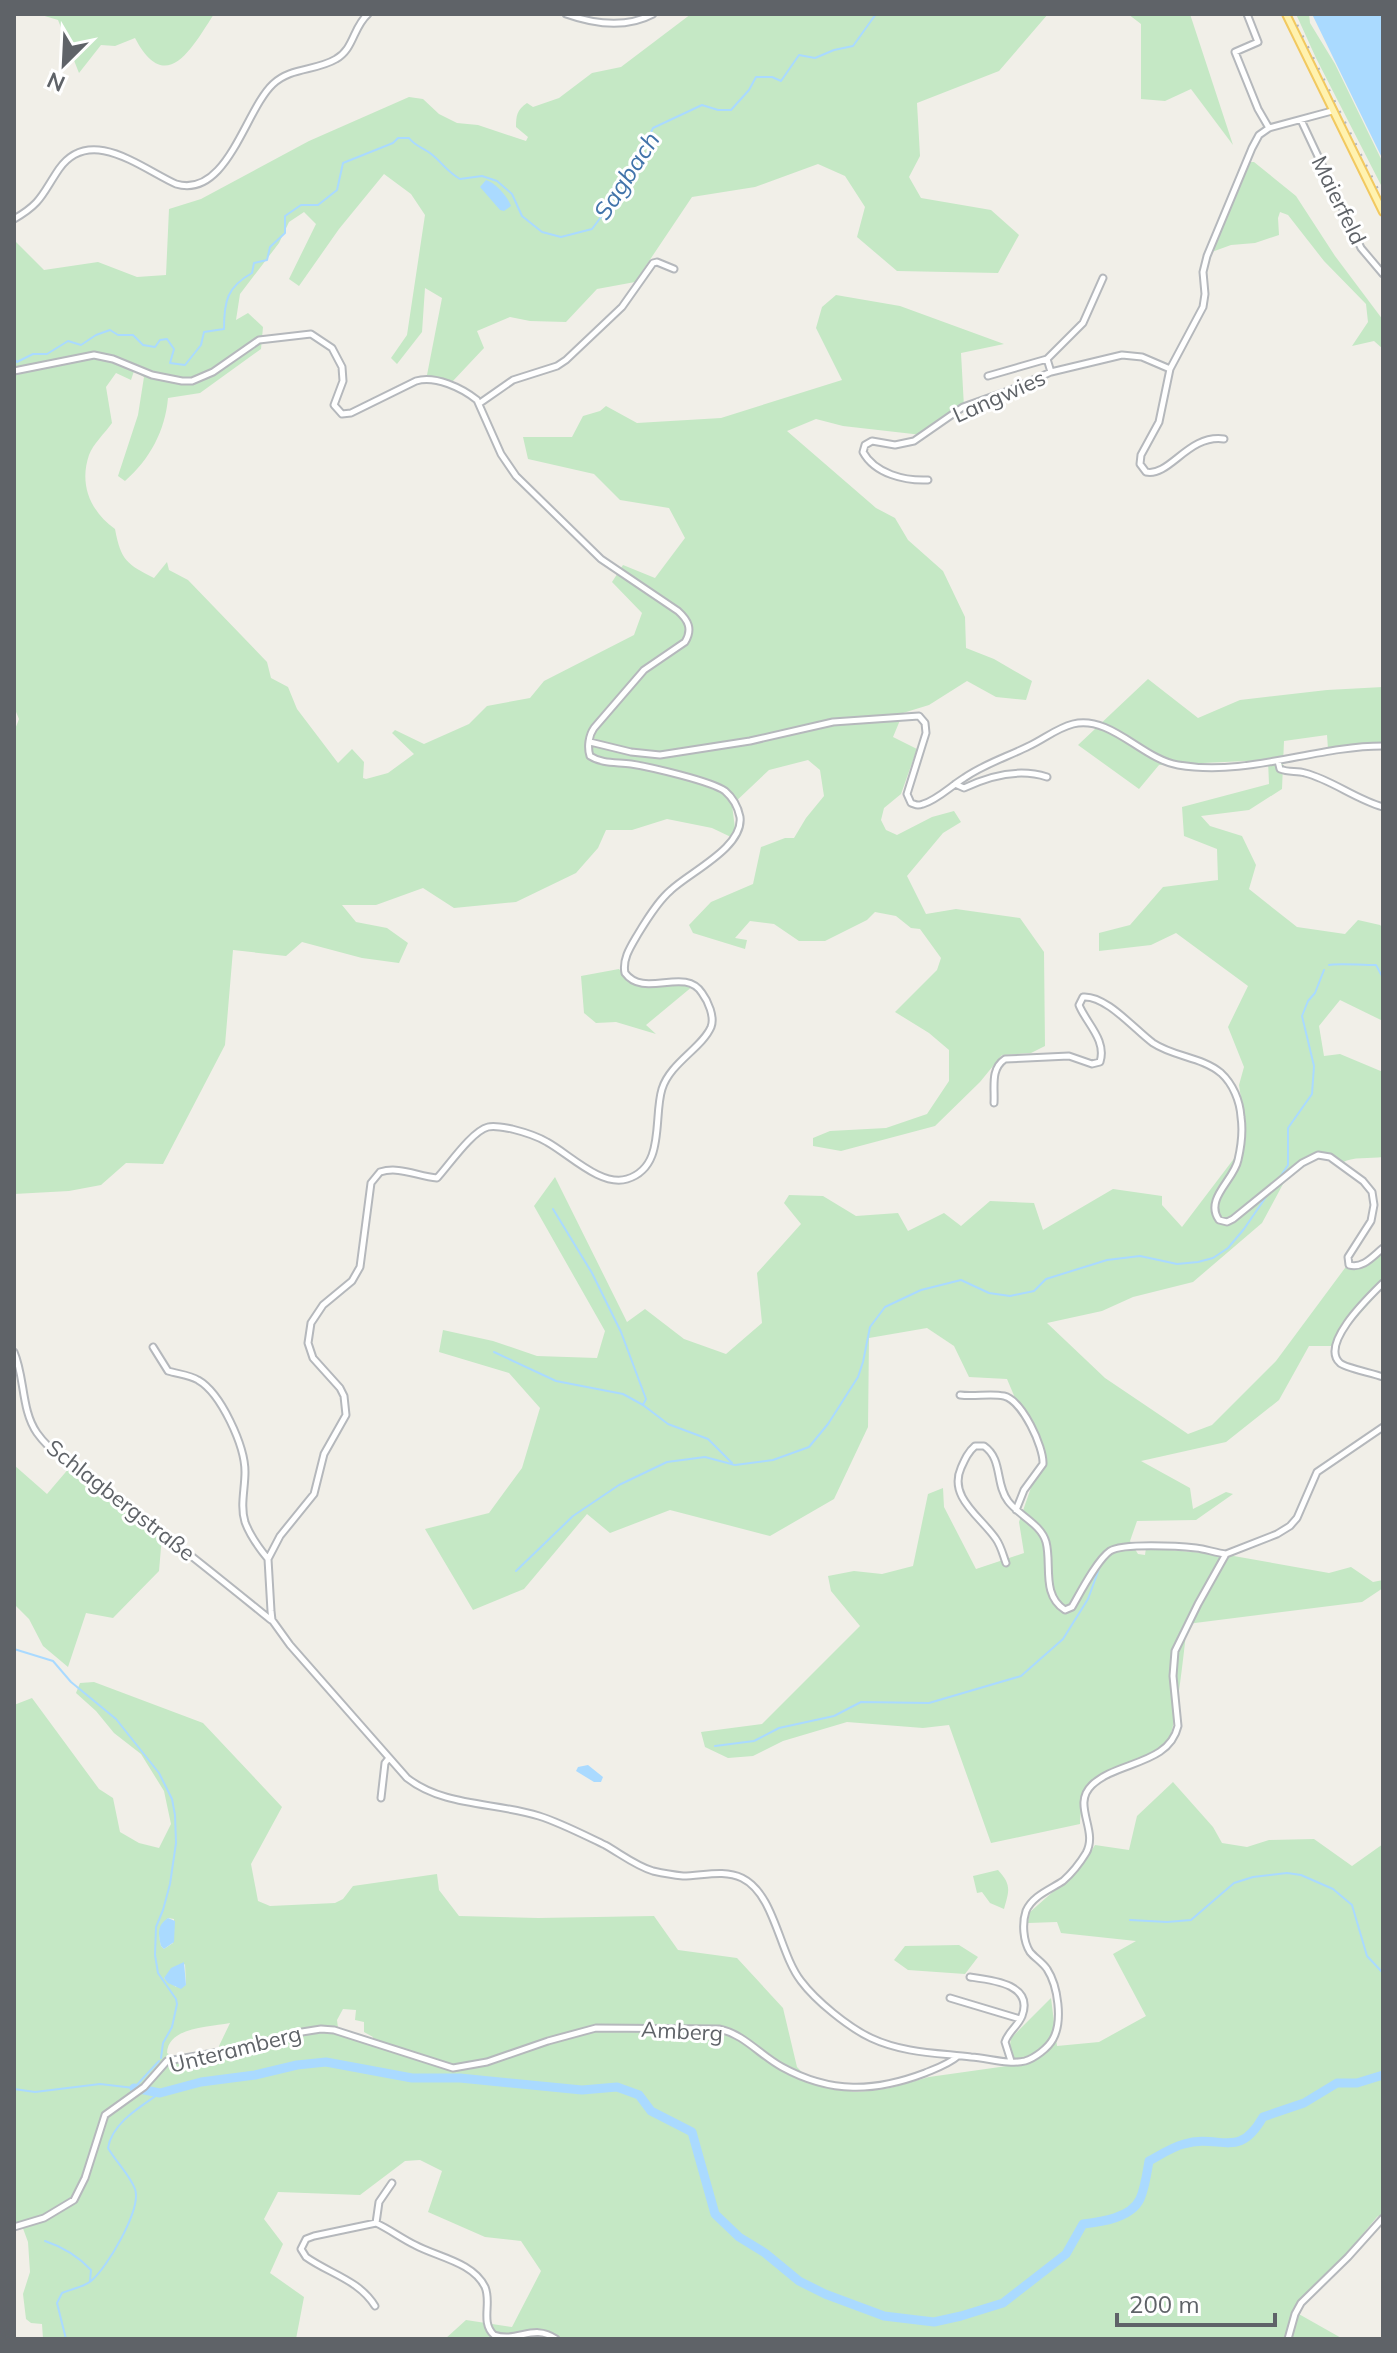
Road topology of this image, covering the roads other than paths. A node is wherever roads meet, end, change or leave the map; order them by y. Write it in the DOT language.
graph roads {
  1 [pos="368,14"];
  2 [pos="566,14"];
  3 [pos="653,14"];
  4 [pos="1247,14"];
  5 [pos="1286,14"];
  6 [pos="1332,111"];
  7 [pos="1301,120"];
  8 [pos="1269,128"];
  9 [pos="1383,212"];
  10 [pos="14,219"];
  11 [pos="674,269"];
  12 [pos="1383,274"];
  13 [pos="1103,278"];
  14 [pos="1047,359"];
  15 [pos="1170,369"];
  16 [pos="14,371"];
  17 [pos="1051,372"];
  18 [pos="988,376"];
  19 [pos="480,403"];
  20 [pos="1224,439"];
  21 [pos="928,480"];
  22 [pos="590,742"];
  23 [pos="1383,746"];
  24 [pos="1278,761"];
  25 [pos="1047,777"];
  26 [pos="955,784"];
  27 [pos="1383,807"];
  28 [pos="994,1103"];
  29 [pos="1383,1248"];
  30 [pos="1383,1283"];
  31 [pos="153,1347"];
  32 [pos="14,1352"];
  33 [pos="1383,1377"];
  34 [pos="960,1395"];
  35 [pos="1383,1427"];
  36 [pos="1016,1510"];
  37 [pos="1226,1554"];
  38 [pos="268,1559"];
  39 [pos="1006,1563"];
  40 [pos="272,1620"];
  41 [pos="389,1758"];
  42 [pos="381,1798"];
  43 [pos="970,1977"];
  44 [pos="950,1998"];
  45 [pos="1020,2019"];
  46 [pos="958,2056"];
  47 [pos="1011,2061"];
  48 [pos="487,2062"];
  49 [pos="392,2183"];
  50 [pos="1383,2218"];
  51 [pos="376,2223"];
  52 [pos="14,2227"];
  53 [pos="375,2306"];
  54 [pos="556,2339"];
  55 [pos="1288,2339"];
  1 -- 10 [label="street"];
  2 -- 3 [label="street"];
  4 -- 8 [label="street"];
  5 -- 6 [label="main road"];
  6 -- 7 [label="street"];
  6 -- 9 [label="main road"];
  7 -- 8 [label="street"];
  7 -- 12 [label="street, Maierfeld"];
  8 -- 15 [label="street"];
  11 -- 19 [label="street"];
  13 -- 14 [label="street"];
  14 -- 17 [label="street"];
  14 -- 18 [label="street"];
  15 -- 17 [label="street, Langwies"];
  15 -- 20 [label="street"];
  16 -- 19 [label="street"];
  17 -- 21 [label="street, Langwies"];
  19 -- 22 [label="street"];
  22 -- 26 [label="street"];
  22 -- 38 [label="street"];
  23 -- 24 [label="street"];
  24 -- 26 [label="street"];
  24 -- 27 [label="street"];
  25 -- 26 [label="street"];
  28 -- 29 [label="street"];
  30 -- 33 [label="street"];
  31 -- 38 [label="street"];
  32 -- 40 [label="street, Schlagbergstraße"];
  34 -- 36 [label="street"];
  35 -- 37 [label="street"];
  36 -- 37 [label="street"];
  36 -- 39 [label="street"];
  37 -- 47 [label="street"];
  38 -- 40 [label="street"];
  40 -- 41 [label="street, Schlagbergstraße"];
  41 -- 42 [label="street"];
  41 -- 46 [label="street, Schlagbergstraße"];
  43 -- 45 [label="street"];
  44 -- 45 [label="street"];
  45 -- 47 [label="street"];
  46 -- 47 [label="street, Schlagbergstraße"];
  46 -- 48 [label="street, Amberg"];
  48 -- 52 [label="street, Unteramberg"];
  49 -- 51 [label="street"];
  50 -- 55 [label="street"];
  51 -- 53 [label="street"];
  51 -- 54 [label="street"];
}
